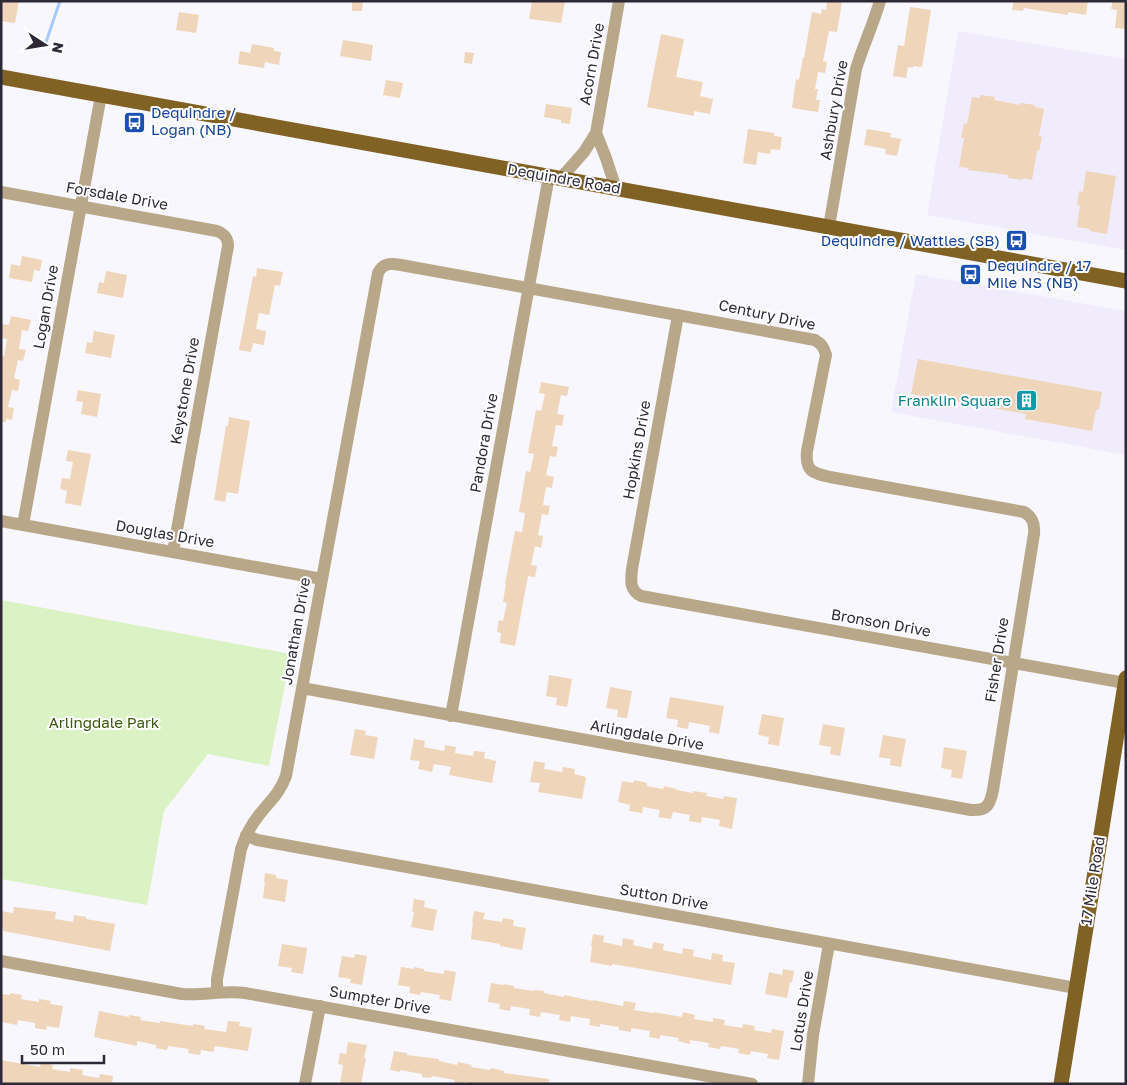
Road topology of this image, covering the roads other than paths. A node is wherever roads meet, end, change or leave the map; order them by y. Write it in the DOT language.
graph roads {
  1 [pos="619,1"];
  2 [pos="880,1"];
  3 [pos="1,77"];
  4 [pos="101,95"];
  5 [pos="596,133"];
  6 [pos="555,177"];
  7 [pos="616,189"];
  8 [pos="1,192"];
  9 [pos="81,206"];
  10 [pos="829,227"];
  11 [pos="226,237"];
  12 [pos="384,266"];
  13 [pos="1126,282"];
  14 [pos="529,288"];
  15 [pos="678,314"];
  16 [pos="1032,518"];
  17 [pos="1,521"];
  18 [pos="23,524"];
  19 [pos="172,552"];
  20 [pos="322,579"];
  21 [pos="633,590"];
  22 [pos="1013,664"];
  23 [pos="1125,681"];
  24 [pos="302,688"];
  25 [pos="451,716"];
  26 [pos="986,807"];
  27 [pos="246,835"];
  28 [pos="830,944"];
  29 [pos="1,961"];
  30 [pos="1076,988"];
  31 [pos="217,992"];
  32 [pos="320,1006"];
  33 [pos="306,1084"];
  34 [pos="752,1084"];
  35 [pos="808,1084"];
  36 [pos="1061,1084"];
  1 -- 5 [label="street, Acorn Drive"];
  2 -- 10 [label="street, Ashbury Drive"];
  3 -- 4 [label="main road, Dequindre Road"];
  4 -- 6 [label="main road, Dequindre Road"];
  4 -- 9 [label="street, Logan Drive"];
  5 -- 6 [label="street, Acorn Drive"];
  5 -- 7 [label="street"];
  6 -- 7 [label="main road, Dequindre Road"];
  6 -- 14 [label="street, Pandora Drive"];
  7 -- 10 [label="main road, Dequindre Road"];
  8 -- 9 [label="street, Forsdale Drive"];
  9 -- 11 [label="street, Forsdale Drive"];
  9 -- 18 [label="street, Logan Drive"];
  10 -- 13 [label="main road, Dequindre Road"];
  11 -- 19 [label="street, Keystone Drive"];
  12 -- 14 [label="street, Century Drive"];
  12 -- 20 [label="street, Jonathan Drive"];
  14 -- 15 [label="street, Century Drive"];
  14 -- 25 [label="street, Pandora Drive"];
  15 -- 16 [label="street, Century Drive"];
  15 -- 21 [label="street, Hopkins Drive"];
  16 -- 22 [label="street, Fisher Drive"];
  17 -- 18 [label="street, Douglas Drive"];
  18 -- 19 [label="street, Douglas Drive"];
  19 -- 20 [label="street, Douglas Drive"];
  20 -- 24 [label="street, Jonathan Drive"];
  21 -- 22 [label="street, Bronson Drive"];
  22 -- 23 [label="street, Bronson Drive"];
  22 -- 26 [label="street, Fisher Drive"];
  23 -- 30 [label="main road, 17 Mile Road"];
  24 -- 25 [label="street, Arlingdale Drive"];
  24 -- 27 [label="street, Jonathan Drive"];
  25 -- 26 [label="street, Arlingdale Drive"];
  27 -- 28 [label="street, Sutton Drive"];
  27 -- 31 [label="street, Jonathan Drive"];
  28 -- 30 [label="street, Sutton Drive"];
  28 -- 35 [label="street, Lotus Drive"];
  29 -- 31 [label="street, Sumpter Drive"];
  30 -- 36 [label="main road, 17 Mile Road"];
  31 -- 32 [label="street, Sumpter Drive"];
  32 -- 33 [label="street"];
  32 -- 34 [label="street, Sumpter Drive"];
}
